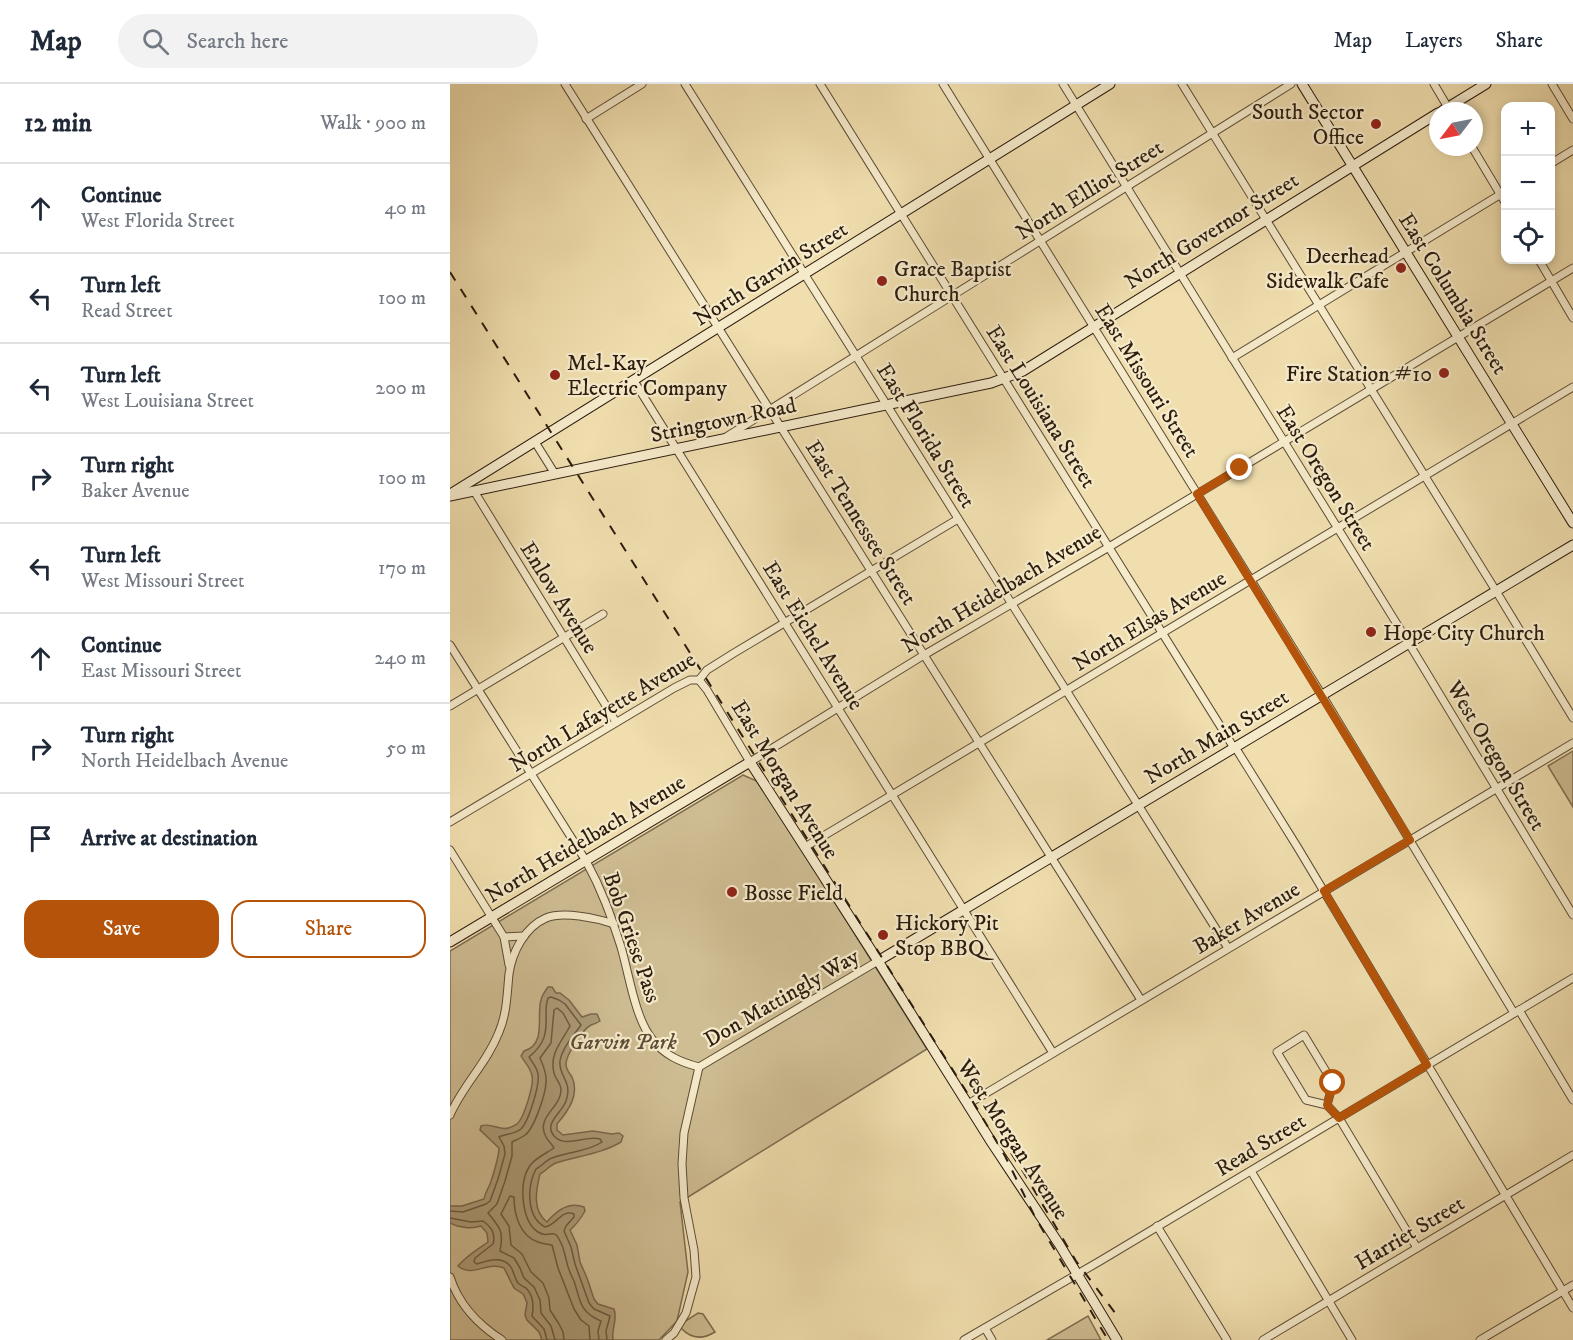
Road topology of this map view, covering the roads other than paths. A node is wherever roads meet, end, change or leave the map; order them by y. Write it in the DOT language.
graph roads {
  1 [pos="565,84"];
  2 [pos="642,84"];
  3 [pos="685,84"];
  4 [pos="820,84"];
  5 [pos="944,84"];
  6 [pos="1063,84"];
  7 [pos="1110,84"];
  8 [pos="1182,84"];
  9 [pos="1291,84"];
  10 [pos="1302,84"];
  11 [pos="1434,84"];
  12 [pos="1486,84"];
  13 [pos="1552,84"];
  14 [pos="1441,102"];
  15 [pos="1458,102"];
  16 [pos="1076,105"];
  17 [pos="586,119"];
  18 [pos="1573,119"];
  19 [pos="1429,120"];
  20 [pos="1213,133"];
  21 [pos="1573,150"];
  22 [pos="1478,156"];
  23 [pos="990,159"];
  24 [pos="1555,161"];
  25 [pos="1352,165"];
  26 [pos="1127,187"];
  27 [pos="1501,190"];
  28 [pos="1501,194"];
  29 [pos="901,214"];
  30 [pos="1265,219"];
  31 [pos="1041,241"];
  32 [pos="1406,252"];
  33 [pos="1541,264"];
  34 [pos="1573,268"];
  35 [pos="1179,273"];
  36 [pos="805,274"];
  37 [pos="1551,281"];
  38 [pos="952,296"];
  39 [pos="1320,306"];
  40 [pos="1573,318"];
  41 [pos="1093,326"];
  42 [pos="718,328"];
  43 [pos="1459,337"];
  44 [pos="856,356"];
  45 [pos="1232,358"];
  46 [pos="1004,379"];
  47 [pos="633,381"];
  48 [pos="1573,387"];
  49 [pos="1371,390"];
  50 [pos="887,406"];
  51 [pos="770,410"];
  52 [pos="1512,424"];
  53 [pos="781,427"];
  54 [pos="723,439"];
  55 [pos="536,442"];
  56 [pos="1284,442"];
  57 [pos="676,449"];
  58 [pos="555,474"];
  59 [pos="1425,476"];
  60 [pos="474,491"];
  61 [pos="1197,494"];
  62 [pos="450,495"];
  63 [pos="958,519"];
  64 [pos="1573,522"];
  65 [pos="1337,528"];
  66 [pos="1573,545"];
  67 [pos="1109,547"];
  68 [pos="871,571"];
  69 [pos="1251,581"];
  70 [pos="1496,591"];
  71 [pos="1012,604"];
  72 [pos="603,614"];
  73 [pos="785,623"];
  74 [pos="1162,633"];
  75 [pos="564,637"];
  76 [pos="1408,644"];
  77 [pos="450,645"];
  78 [pos="924,655"];
  79 [pos="699,680"];
  80 [pos="478,689"];
  81 [pos="1066,690"];
  82 [pos="1322,695"];
  83 [pos="450,706"];
  84 [pos="838,708"];
  85 [pos="1573,718"];
  86 [pos="616,722"];
  87 [pos="980,742"];
  88 [pos="1573,743"];
  89 [pos="1234,747"];
  90 [pos="750,762"];
  91 [pos="531,774"];
  92 [pos="1496,788"];
  93 [pos="892,794"];
  94 [pos="1138,805"];
  95 [pos="450,822"];
  96 [pos="1410,840"];
  97 [pos="805,847"];
  98 [pos="450,850"];
  99 [pos="1052,857"];
  100 [pos="586,861"];
  101 [pos="1324,891"];
  102 [pos="963,909"];
  103 [pos="1573,915"];
  104 [pos="491,917"];
  105 [pos="614,924"];
  106 [pos="524,936"];
  107 [pos="504,937"];
  108 [pos="450,942"];
  109 [pos="1228,948"];
  110 [pos="878,961"];
  111 [pos="509,973"];
  112 [pos="1573,978"];
  113 [pos="1141,1000"];
  114 [pos="1517,1012"];
  115 [pos="1053,1053"];
  116 [pos="1427,1065"];
  117 [pos="699,1067"];
  118 [pos="1573,1100"];
  119 [pos="968,1104"];
  120 [pos="1327,1105"];
  121 [pos="450,1115"];
  122 [pos="1339,1118"];
  123 [pos="1573,1155"];
  124 [pos="1251,1171"];
  125 [pos="1505,1195"];
  126 [pos="1157,1226"];
  127 [pos="1417,1248"];
  128 [pos="1077,1274"];
  129 [pos="450,1278"];
  130 [pos="1573,1285"];
  131 [pos="1563,1291"];
  132 [pos="1328,1300"];
  133 [pos="1573,1308"];
  134 [pos="985,1328"];
  135 [pos="673,1337"];
  136 [pos="502,1340"];
  137 [pos="666,1340"];
  138 [pos="964,1340"];
  139 [pos="992,1340"];
  140 [pos="1117,1340"];
  141 [pos="1227,1340"];
  142 [pos="1263,1340"];
  143 [pos="1352,1340"];
  144 [pos="1480,1340"];
  1 -- 17 [label="street, East Tennessee Street"];
  2 -- 17 [label="street"];
  3 -- 36 [label="street, East Florida Street"];
  4 -- 29 [label="street, East Louisiana Street"];
  5 -- 23 [label="street, East Missouri Street"];
  6 -- 16 [label="street, East Oregon Street"];
  7 -- 16 [label="main road, North Garvin Street"];
  8 -- 20 [label="street"];
  9 -- 20 [label="street, North Elliot Street"];
  10 -- 25 [label="main road, East Columbia Street"];
  11 -- 14 [label="street"];
  12 -- 15 [label="main road, North Governor Street"];
  13 -- 18 [label="street"];
  16 -- 23 [label="main road, North Garvin Street"];
  16 -- 26 [label="street, East Oregon Street"];
  17 -- 42 [label="street, East Tennessee Street"];
  19 -- 25 [label="main road, North Governor Street"];
  20 -- 26 [label="street, North Elliot Street"];
  20 -- 30 [label="street"];
  21 -- 24 [label="street"];
  22 -- 27 [label="street"];
  23 -- 29 [label="main road, North Garvin Street"];
  23 -- 31 [label="street, East Missouri Street"];
  25 -- 30 [label="main road, North Governor Street"];
  25 -- 32 [label="main road, East Columbia Street"];
  26 -- 31 [label="street, North Elliot Street"];
  26 -- 35 [label="street, East Oregon Street"];
  28 -- 32 [label="street"];
  29 -- 36 [label="main road, North Garvin Street"];
  29 -- 38 [label="street, East Louisiana Street"];
  30 -- 35 [label="main road, North Governor Street"];
  30 -- 39 [label="street"];
  31 -- 38 [label="street, North Elliot Street"];
  31 -- 41 [label="street, East Missouri Street"];
  32 -- 39 [label="street"];
  32 -- 43 [label="main road, East Columbia Street"];
  33 -- 37 [label="street"];
  34 -- 37 [label="street, North Heidelbach Avenue"];
  35 -- 41 [label="main road, North Governor Street"];
  35 -- 45 [label="street, East Oregon Street"];
  36 -- 42 [label="main road, North Garvin Street"];
  36 -- 44 [label="street, East Florida Street"];
  37 -- 40 [label="street"];
  37 -- 43 [label="street, North Heidelbach Avenue"];
  38 -- 44 [label="street, North Elliot Street"];
  38 -- 46 [label="street, East Louisiana Street"];
  39 -- 45 [label="street"];
  39 -- 49 [label="street"];
  41 -- 46 [label="main road, North Governor Street"];
  41 -- 61 [label="street, East Missouri Street"];
  42 -- 47 [label="main road, North Garvin Street"];
  42 -- 51 [label="street, East Tennessee Street"];
  43 -- 49 [label="street, North Heidelbach Avenue"];
  43 -- 52 [label="main road, East Columbia Street"];
  44 -- 50 [label="street, East Florida Street"];
  44 -- 51 [label="street, North Elliot Street"];
  45 -- 56 [label="street, East Oregon Street"];
  46 -- 50 [label="main road, Stringtown Road"];
  46 -- 67 [label="street, East Louisiana Street"];
  47 -- 55 [label="main road, North Garvin Street"];
  47 -- 57 [label="street, East Eichel Avenue"];
  48 -- 52 [label="street, North Elsas Avenue"];
  49 -- 56 [label="street, North Heidelbach Avenue"];
  49 -- 59 [label="street"];
  50 -- 53 [label="main road, Stringtown Road"];
  50 -- 63 [label="street, East Florida Street"];
  51 -- 53 [label="street, East Tennessee Street"];
  51 -- 54 [label="street, North Elliot Street"];
  52 -- 59 [label="street, North Elsas Avenue"];
  52 -- 64 [label="main road, East Columbia Street"];
  53 -- 54 [label="main road, Stringtown Road"];
  53 -- 68 [label="street, East Tennessee Street"];
  54 -- 57 [label="main road, Stringtown Road"];
  55 -- 58 [label="street"];
  55 -- 62 [label="main road, North Garvin Street"];
  56 -- 61 [label="street, North Heidelbach Avenue"];
  56 -- 65 [label="street, East Oregon Street"];
  57 -- 58 [label="main road, Stringtown Road"];
  57 -- 73 [label="street, East Eichel Avenue"];
  58 -- 60 [label="main road, Stringtown Road"];
  59 -- 65 [label="street, North Elsas Avenue"];
  59 -- 70 [label="street"];
  60 -- 62 [label="main road, Stringtown Road"];
  60 -- 75 [label="street, Enlow Avenue"];
  61 -- 67 [label="street, North Heidelbach Avenue"];
  61 -- 69 [label="street, East Missouri Street"];
  63 -- 68 [label="street, North Lafayette Avenue"];
  63 -- 71 [label="street, East Florida Street"];
  65 -- 69 [label="street, North Elsas Avenue"];
  65 -- 76 [label="street, East Oregon Street"];
  66 -- 70 [label="main road, North Main Street"];
  67 -- 71 [label="street, North Heidelbach Avenue"];
  67 -- 74 [label="street, East Louisiana Street"];
  68 -- 73 [label="street, North Lafayette Avenue"];
  68 -- 78 [label="street, East Tennessee Street"];
  69 -- 74 [label="street, North Elsas Avenue"];
  69 -- 82 [label="street, East Missouri Street"];
  70 -- 76 [label="main road, North Main Street"];
  70 -- 85 [label="street"];
  71 -- 78 [label="street, North Heidelbach Avenue"];
  71 -- 81 [label="street, East Florida Street"];
  72 -- 75 [label="street"];
  73 -- 79 [label="street, North Lafayette Avenue"];
  73 -- 84 [label="street, East Eichel Avenue"];
  74 -- 81 [label="street, North Elsas Avenue"];
  74 -- 89 [label="street, East Louisiana Street"];
  75 -- 80 [label="street"];
  75 -- 86 [label="street, Enlow Avenue"];
  76 -- 82 [label="main road, North Main Street"];
  76 -- 92 [label="street, West Oregon Street"];
  77 -- 80 [label="street, Bob Griese Pass"];
  78 -- 84 [label="street, North Heidelbach Avenue"];
  78 -- 87 [label="street, East Tennessee Street"];
  79 -- 86 [label="street, North Lafayette Avenue"];
  79 -- 90 [label="street, East Morgan Avenue"];
  80 -- 83 [label="street"];
  80 -- 91 [label="street, Bob Griese Pass"];
  81 -- 87 [label="street, North Elsas Avenue"];
  81 -- 94 [label="street, East Florida Street"];
  82 -- 89 [label="main road, North Main Street"];
  82 -- 96 [label="street, East Missouri Street"];
  84 -- 90 [label="street, North Heidelbach Avenue"];
  84 -- 93 [label="street, East Eichel Avenue"];
  86 -- 91 [label="street, North Lafayette Avenue"];
  87 -- 93 [label="street, North Elsas Avenue"];
  87 -- 99 [label="street, East Tennessee Street"];
  88 -- 92 [label="street, Baker Avenue"];
  89 -- 94 [label="main road, North Main Street"];
  89 -- 101 [label="street, East Louisiana Street"];
  90 -- 97 [label="main road, East Morgan Avenue"];
  90 -- 100 [label="main road, North Heidelbach Avenue"];
  91 -- 95 [label="street, North Lafayette Avenue"];
  91 -- 100 [label="street, Bob Griese Pass"];
  92 -- 96 [label="street, Baker Avenue"];
  92 -- 103 [label="street, West Oregon Street"];
  93 -- 97 [label="street, North Elsas Avenue"];
  93 -- 102 [label="street, East Eichel Avenue"];
  94 -- 99 [label="main road, North Main Street"];
  94 -- 109 [label="street, East Florida Street"];
  96 -- 101 [label="street, Baker Avenue"];
  96 -- 114 [label="street, East Missouri Street"];
  97 -- 110 [label="main road, East Morgan Avenue"];
  98 -- 104 [label="street"];
  99 -- 102 [label="main road, North Main Street"];
  99 -- 113 [label="street, East Tennessee Street"];
  100 -- 104 [label="main road, North Heidelbach Avenue"];
  100 -- 105 [label="street, Bob Griese Pass"];
  101 -- 109 [label="street, Baker Avenue"];
  101 -- 116 [label="street, East Louisiana Street"];
  102 -- 110 [label="main road, North Main Street"];
  102 -- 115 [label="street, East Eichel Avenue"];
  104 -- 107 [label="street"];
  104 -- 108 [label="main road, North Heidelbach Avenue"];
  105 -- 106 [label="street"];
  105 -- 117 [label="street, Bob Griese Pass"];
  106 -- 107 [label="street"];
  106 -- 111 [label="street"];
  107 -- 111 [label="street"];
  109 -- 113 [label="street, Baker Avenue"];
  110 -- 117 [label="street, Don Mattingly Way"];
  110 -- 119 [label="main road, West Morgan Avenue"];
  111 -- 121 [label="street"];
  112 -- 114 [label="street, Read Street"];
  113 -- 115 [label="street, Baker Avenue"];
  114 -- 116 [label="street, Read Street"];
  114 -- 118 [label="street, East Missouri Street"];
  115 -- 119 [label="street, Baker Avenue"];
  116 -- 122 [label="street, Read Street"];
  116 -- 125 [label="street, East Louisiana Street"];
  117 -- 135 [label="street, Don Mattingly Way"];
  119 -- 128 [label="main road, West Morgan Avenue"];
  120 -- 120 [label="street"];
  120 -- 122 [label="street"];
  122 -- 124 [label="street, Read Street"];
  122 -- 127 [label="street"];
  123 -- 125 [label="street, Harriet Street"];
  124 -- 126 [label="street, Read Street"];
  124 -- 132 [label="street"];
  125 -- 127 [label="street, Harriet Street"];
  125 -- 131 [label="street, East Louisiana Street"];
  126 -- 128 [label="street, Read Street"];
  126 -- 141 [label="street"];
  127 -- 132 [label="street, Harriet Street"];
  128 -- 134 [label="street, Read Street"];
  128 -- 140 [label="main road, West Morgan Avenue"];
  129 -- 136 [label="street"];
  130 -- 131 [label="street"];
  131 -- 133 [label="street, East Louisiana Street"];
  131 -- 144 [label="street"];
  132 -- 142 [label="street, Harriet Street"];
  132 -- 143 [label="street"];
  134 -- 138 [label="street, Read Street"];
  134 -- 139 [label="street"];
  135 -- 137 [label="street, Don Mattingly Way"];
}
